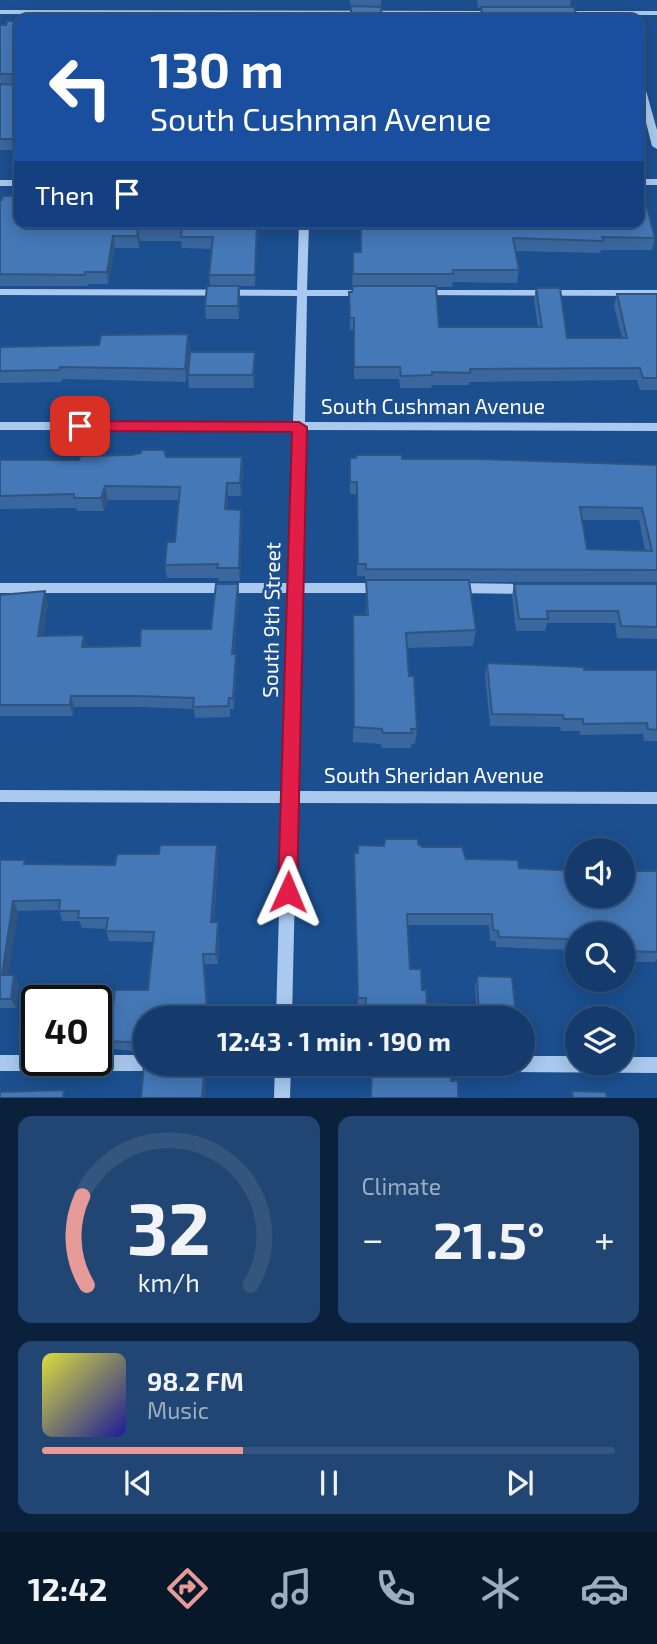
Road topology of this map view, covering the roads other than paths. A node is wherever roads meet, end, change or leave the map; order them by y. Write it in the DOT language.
graph roads {
  1 [pos="461,0"];
  2 [pos="0,12"];
  3 [pos="463,13"];
  4 [pos="502,13"];
  5 [pos="555,13"];
  6 [pos="154,14"];
  7 [pos="412,14"];
  8 [pos="577,14"];
  9 [pos="644,105"];
  10 [pos="657,146"];
  11 [pos="304,228"];
  12 [pos="0,292"];
  13 [pos="302,292"];
  14 [pos="379,293"];
  15 [pos="407,293"];
  16 [pos="657,293"];
  17 [pos="0,426"];
  18 [pos="299,427"];
  19 [pos="657,427"];
  20 [pos="0,588"];
  21 [pos="295,588"];
  22 [pos="394,588"];
  23 [pos="436,588"];
  24 [pos="547,589"];
  25 [pos="0,796"];
  26 [pos="290,797"];
  27 [pos="657,798"];
  28 [pos="284,1006"];
  29 [pos="0,1063"];
  30 [pos="133,1063"];
  31 [pos="535,1064"];
  32 [pos="657,1065"];
  33 [pos="283,1076"];
  34 [pos="282,1098"];
  1 -- 3 [label="street"];
  2 -- 6 [label="street"];
  3 -- 4 [label="street"];
  3 -- 7 [label="street"];
  5 -- 8 [label="street"];
  9 -- 10 [label="street"];
  11 -- 13 [label="street, South 9th Street"];
  12 -- 13 [label="street"];
  13 -- 14 [label="street"];
  13 -- 18 [label="street, South 9th Street"];
  15 -- 16 [label="street"];
  17 -- 18 [label="street, South Cushman Avenue"];
  18 -- 19 [label="street, South Cushman Avenue"];
  18 -- 21 [label="street, South 9th Street"];
  20 -- 21 [label="street"];
  21 -- 22 [label="street"];
  21 -- 26 [label="street, South 9th Street"];
  23 -- 24 [label="street"];
  25 -- 26 [label="street, South Sheridan Avenue"];
  26 -- 27 [label="street, South Sheridan Avenue"];
  26 -- 28 [label="street, South 9th Street"];
  29 -- 30 [label="street"];
  31 -- 32 [label="street"];
  33 -- 34 [label="street"];
}
